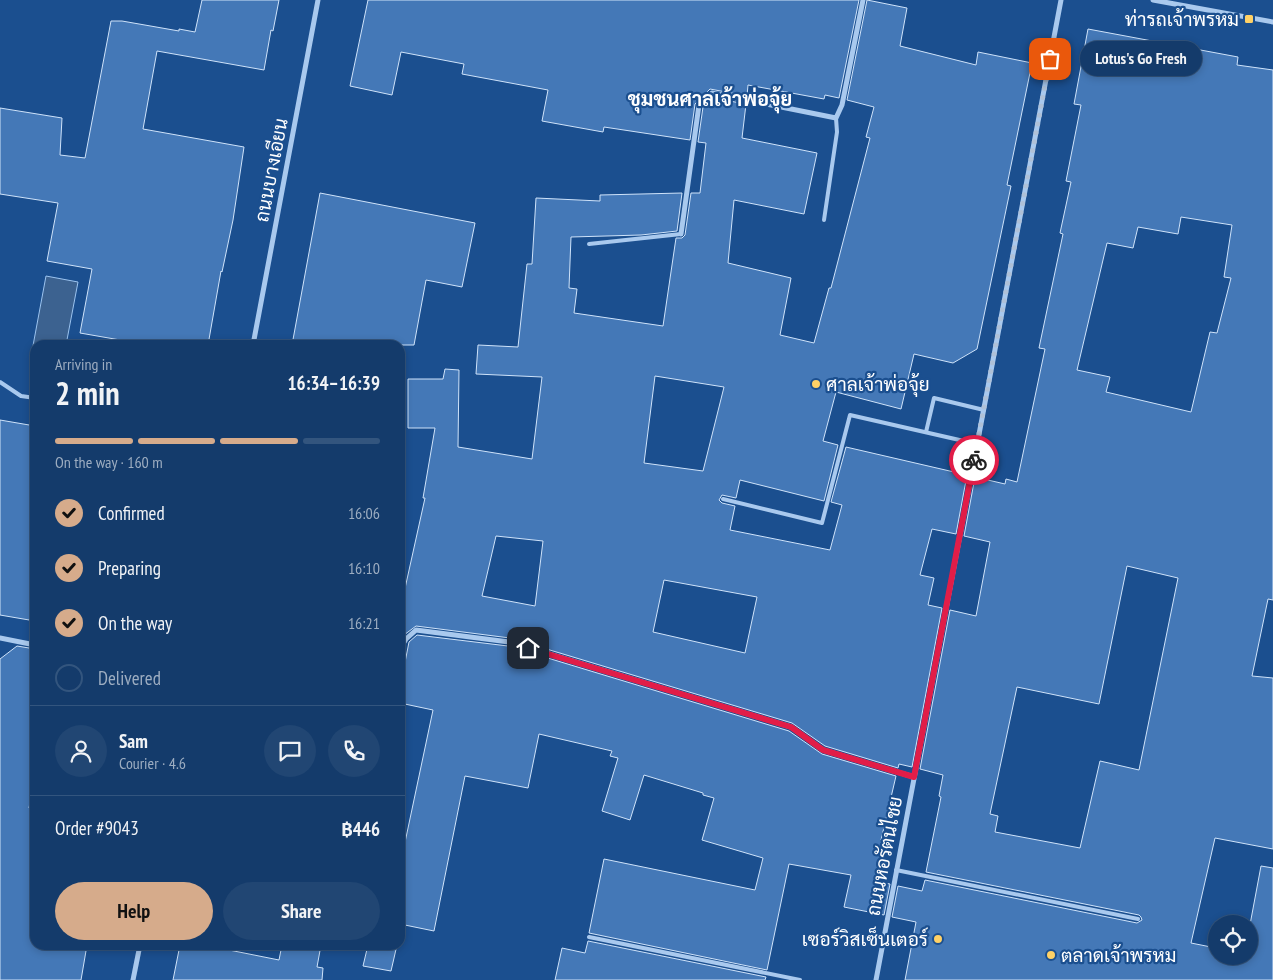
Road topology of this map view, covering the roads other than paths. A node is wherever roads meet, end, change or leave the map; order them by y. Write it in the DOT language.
graph roads {
  1 [pos="318,0"];
  2 [pos="863,0"];
  3 [pos="1061,0"];
  4 [pos="1153,0"];
  5 [pos="1273,22"];
  6 [pos="836,118"];
  7 [pos="824,220"];
  8 [pos="681,234"];
  9 [pos="590,244"];
  10 [pos="254,340"];
  11 [pos="0,382"];
  12 [pos="30,397"];
  13 [pos="984,410"];
  14 [pos="926,432"];
  15 [pos="977,444"];
  16 [pos="723,499"];
  17 [pos="0,638"];
  18 [pos="405,640"];
  19 [pos="30,644"];
  20 [pos="914,777"];
  21 [pos="896,870"];
  22 [pos="1138,918"];
  23 [pos="589,937"];
  24 [pos="139,950"];
  25 [pos="133,980"];
  26 [pos="800,980"];
  27 [pos="876,980"];
  1 -- 10 [label="street, ถนนบางเอียน"];
  2 -- 6 [label="street"];
  3 -- 13 [label="street, ถนนหอรัตนไชย"];
  4 -- 5 [label="street"];
  6 -- 7 [label="lane"];
  6 -- 8 [label="street"];
  8 -- 9 [label="lane"];
  11 -- 12 [label="lane"];
  13 -- 14 [label="lane"];
  13 -- 15 [label="street, ถนนหอรัตนไชย"];
  14 -- 15 [label="lane"];
  14 -- 16 [label="lane"];
  15 -- 20 [label="street, ถนนหอรัตนไชย"];
  17 -- 19 [label="street"];
  18 -- 20 [label="street"];
  20 -- 21 [label="street, ถนนหอรัตนไชย"];
  21 -- 22 [label="lane"];
  21 -- 27 [label="street, ถนนหอรัตนไชย"];
  23 -- 26 [label="lane"];
  24 -- 25 [label="street"];
}
